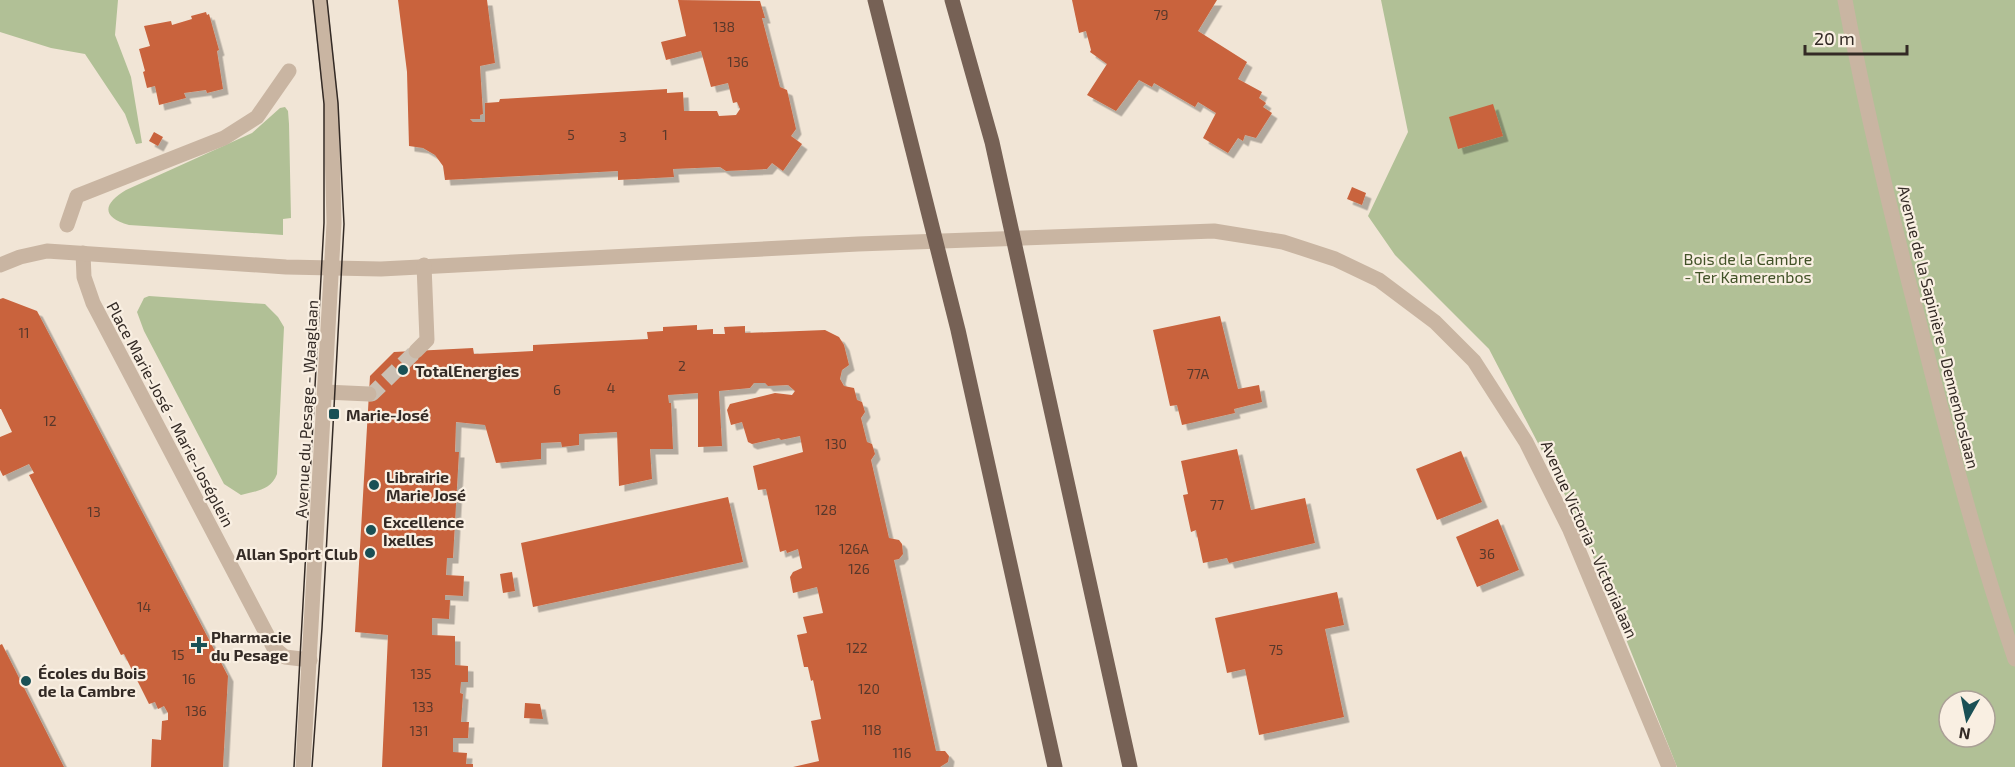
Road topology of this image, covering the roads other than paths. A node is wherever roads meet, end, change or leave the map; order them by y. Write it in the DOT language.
graph roads {
  1 [pos="320,0"];
  2 [pos="875,0"];
  3 [pos="952,0"];
  4 [pos="1845,0"];
  5 [pos="289,70"];
  6 [pos="67,225"];
  7 [pos="1015,239"];
  8 [pos="936,241"];
  9 [pos="83,253"];
  10 [pos="0,265"];
  11 [pos="424,265"];
  12 [pos="331,268"];
  13 [pos="416,351"];
  14 [pos="325,392"];
  15 [pos="369,394"];
  16 [pos="2015,658"];
  17 [pos="310,660"];
  18 [pos="303,767"];
  19 [pos="1055,767"];
  20 [pos="1131,767"];
  21 [pos="1669,767"];
  1 -- 12 [label="street, Avenue du Pesage - Waaglaan"];
  2 -- 8 [label="main road"];
  3 -- 7 [label="main road"];
  4 -- 16 [label="street, Avenue de la Sapinière - Dennenboslaan"];
  5 -- 6 [label="street"];
  7 -- 8 [label="street, Avenue Victoria - Victorialaan"];
  7 -- 20 [label="main road"];
  7 -- 21 [label="street, Avenue Victoria - Victorialaan"];
  8 -- 11 [label="street, Avenue Victoria - Victorialaan"];
  8 -- 19 [label="main road"];
  9 -- 10 [label="street, Avenue Victoria - Victorialaan"];
  9 -- 12 [label="street, Avenue Victoria - Victorialaan"];
  9 -- 17 [label="street, Place Marie-José - Marie-Joséplein"];
  11 -- 12 [label="street, Avenue Victoria - Victorialaan"];
  11 -- 13 [label="street"];
  12 -- 14 [label="street, Avenue du Pesage - Waaglaan"];
  14 -- 15 [label="street"];
  14 -- 17 [label="street, Avenue du Pesage - Waaglaan"];
  17 -- 18 [label="street, Avenue du Pesage - Waaglaan"];
}
